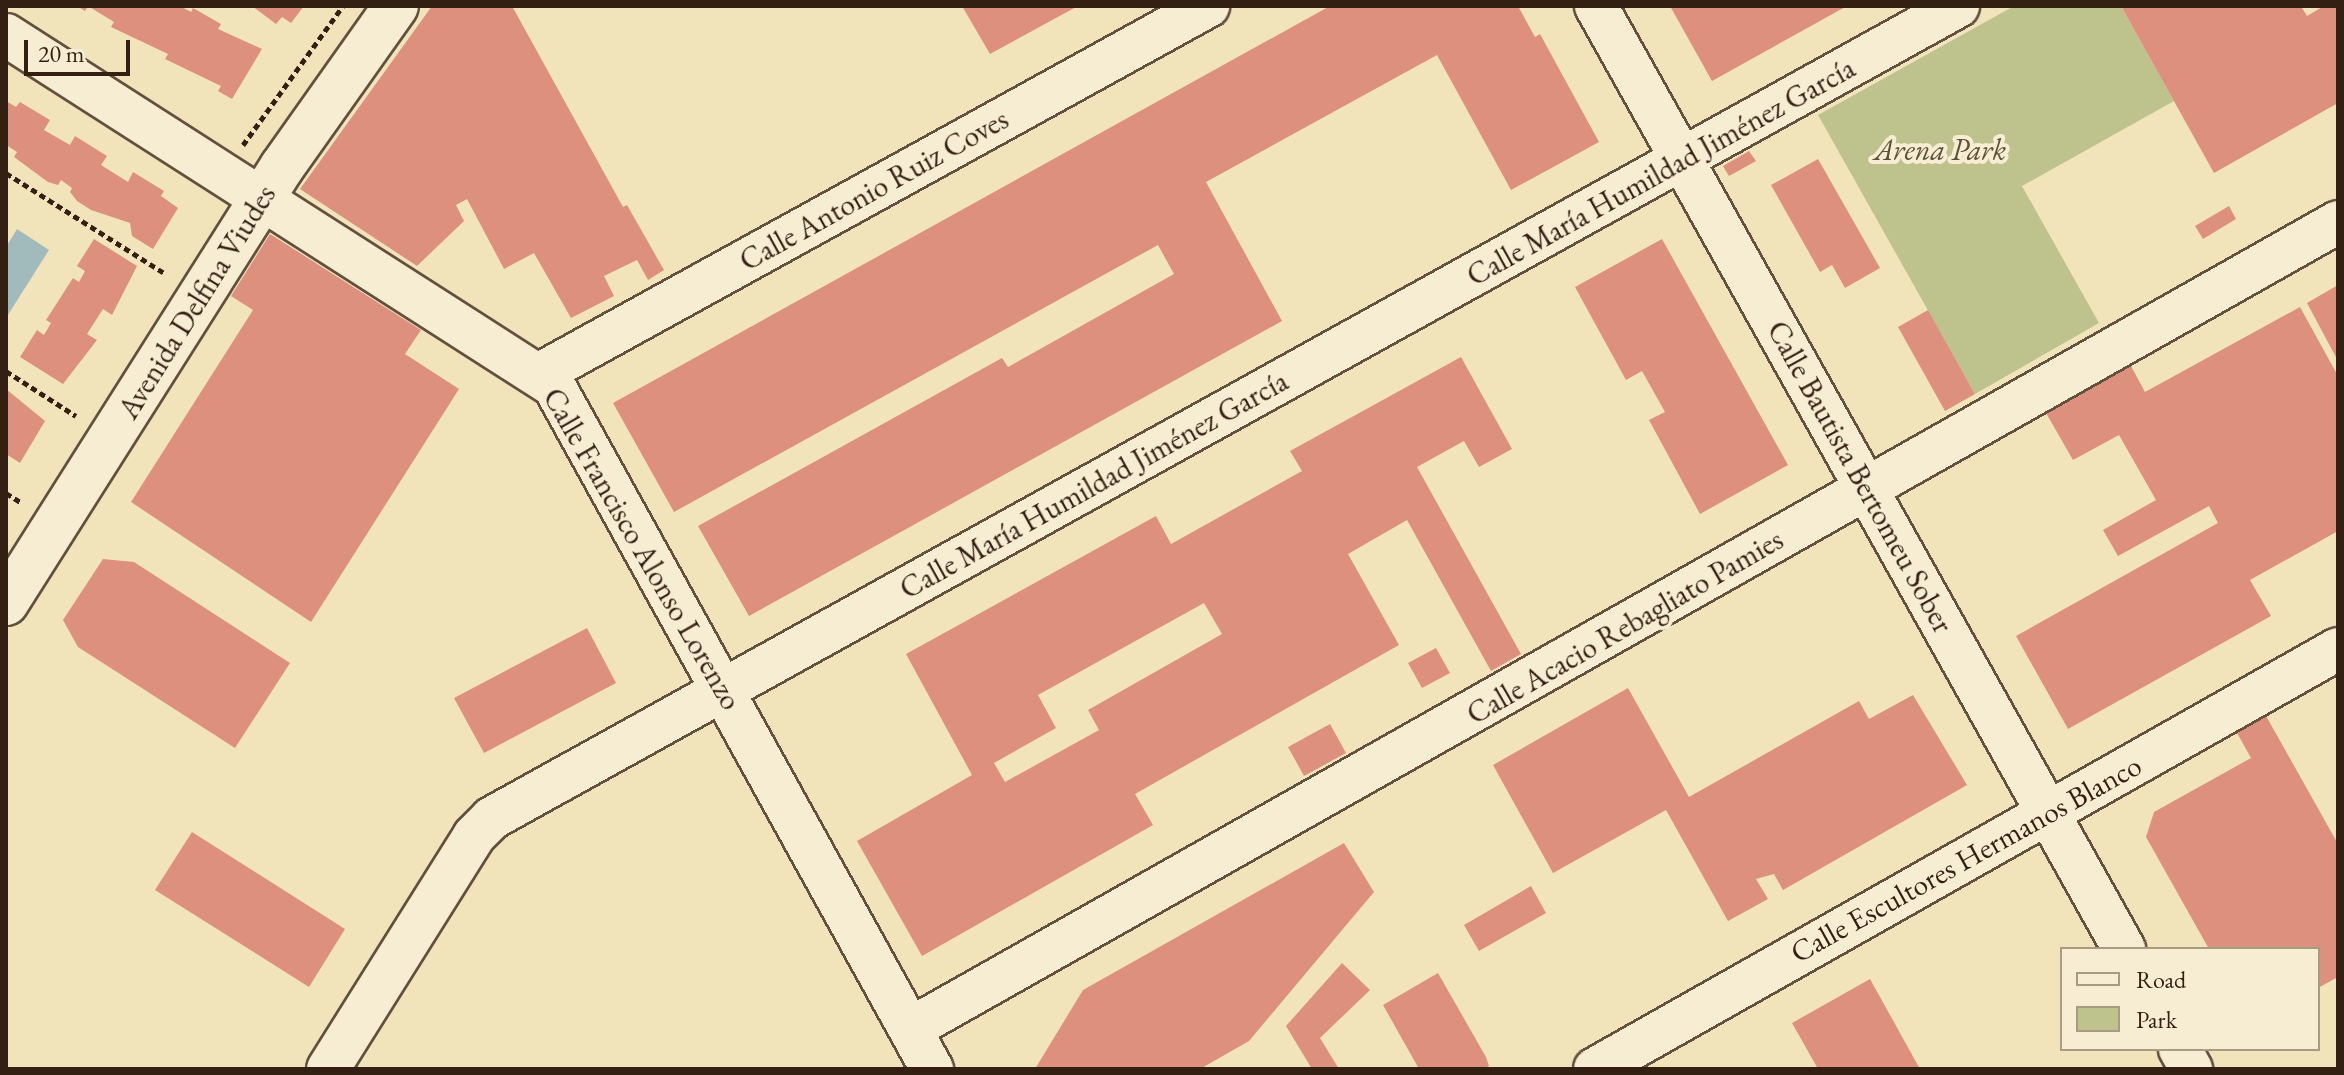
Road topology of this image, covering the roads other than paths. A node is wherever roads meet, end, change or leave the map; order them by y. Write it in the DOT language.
graph roads {
  1 [pos="396,6"];
  2 [pos="1208,6"];
  3 [pos="1596,6"];
  4 [pos="1958,6"];
  5 [pos="6,35"];
  6 [pos="1682,161"];
  7 [pos="263,198"];
  8 [pos="2338,222"];
  9 [pos="540,374"];
  10 [pos="1866,488"];
  11 [pos="6,603"];
  12 [pos="2338,649"];
  13 [pos="722,691"];
  14 [pos="2047,813"];
  15 [pos="2123,947"];
  16 [pos="910,1029"];
  17 [pos="2181,1051"];
  18 [pos="328,1069"];
  19 [pos="932,1069"];
  20 [pos="1595,1069"];
  21 [pos="2191,1069"];
  1 -- 7 [label="street, Avenida Delfina Viudes"];
  2 -- 9 [label="street, Calle Antonio Ruiz Coves"];
  3 -- 6 [label="street, Calle Bautista Bertomeu Sober"];
  4 -- 6 [label="street, Calle María Humildad Jiménez García"];
  5 -- 7 [label="street, Calle Francisco Alonso Lorenzo"];
  6 -- 10 [label="street, Calle Bautista Bertomeu Sober"];
  6 -- 13 [label="street, Calle María Humildad Jiménez García"];
  7 -- 9 [label="street, Calle Francisco Alonso Lorenzo"];
  7 -- 11 [label="street, Avenida Delfina Viudes"];
  8 -- 10 [label="street, Calle Acacio Rebagliato Pamies"];
  9 -- 13 [label="street, Calle Francisco Alonso Lorenzo"];
  10 -- 14 [label="street, Calle Bautista Bertomeu Sober"];
  10 -- 16 [label="street, Calle Acacio Rebagliato Pamies"];
  12 -- 14 [label="street, Calle Escultores Hermanos Blanco"];
  13 -- 16 [label="street, Calle Francisco Alonso Lorenzo"];
  13 -- 18 [label="street, Calle María Humildad Jiménez García"];
  14 -- 15 [label="street, Calle Bautista Bertomeu Sober"];
  14 -- 20 [label="street, Calle Escultores Hermanos Blanco"];
  16 -- 19 [label="street, Calle Francisco Alonso Lorenzo"];
  17 -- 21 [label="street"];
}
